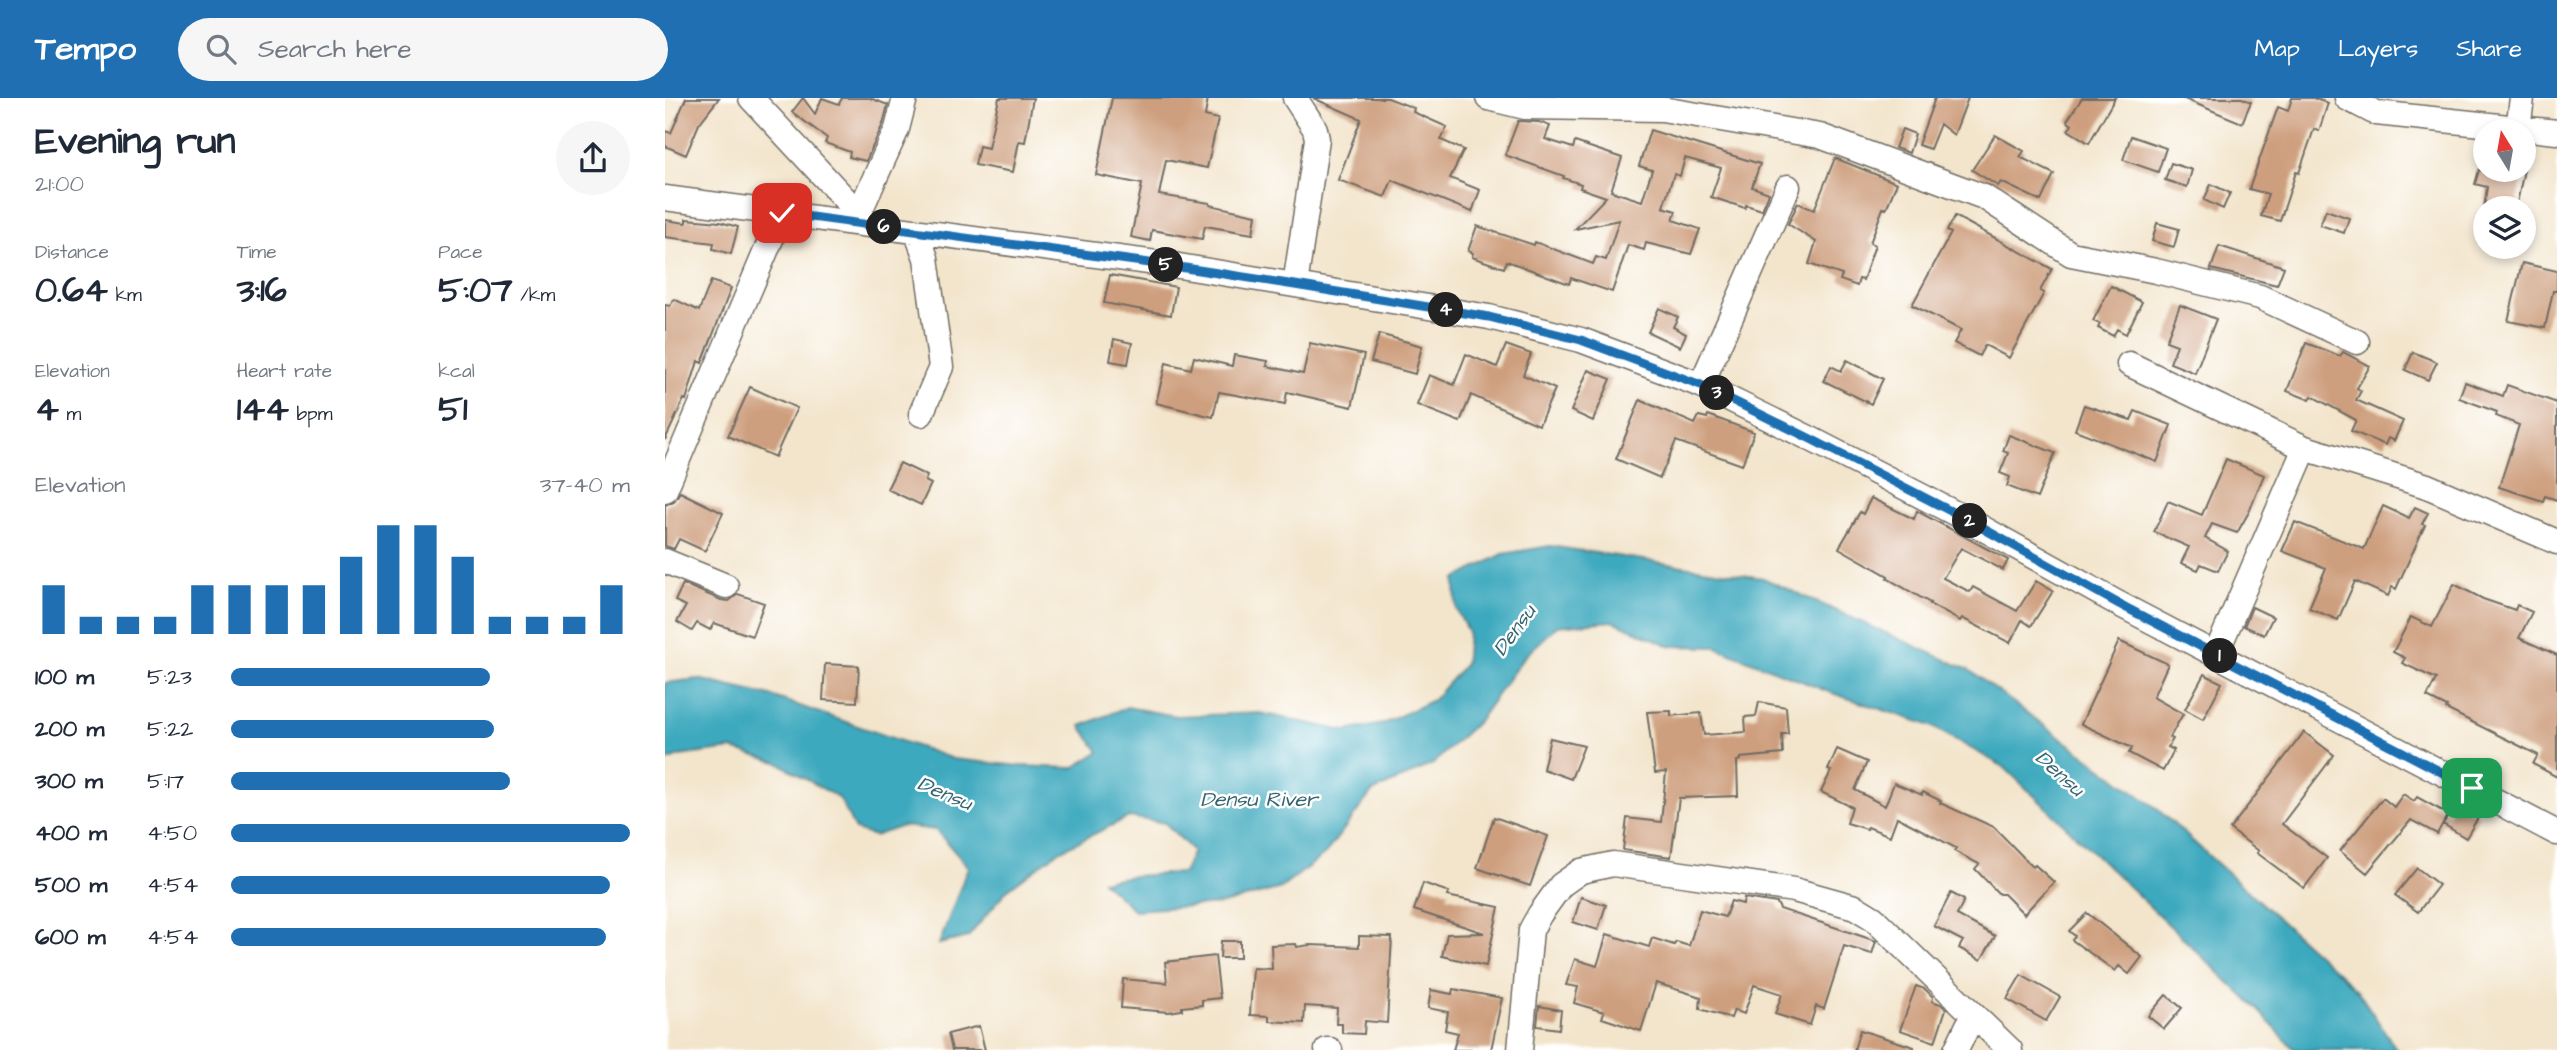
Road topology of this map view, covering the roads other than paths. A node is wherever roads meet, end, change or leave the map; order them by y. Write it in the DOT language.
graph roads {
  1 [pos="751,98"];
  2 [pos="905,98"];
  3 [pos="1295,98"];
  4 [pos="1487,98"];
  5 [pos="2347,98"];
  6 [pos="2522,98"];
  7 [pos="2519,119"];
  8 [pos="2473,124"];
  9 [pos="2536,130"];
  10 [pos="2557,132"];
  11 [pos="1788,187"];
  12 [pos="665,198"];
  13 [pos="782,213"];
  14 [pos="864,219"];
  15 [pos="916,231"];
  16 [pos="1295,285"];
  17 [pos="2357,342"];
  18 [pos="2129,364"];
  19 [pos="1701,385"];
  20 [pos="921,414"];
  21 [pos="2305,448"];
  22 [pos="665,490"];
  23 [pos="2557,542"];
  24 [pos="665,561"];
  25 [pos="726,586"];
  26 [pos="2216,654"];
  27 [pos="2557,833"];
  28 [pos="1973,1015"];
  29 [pos="1520,1050"];
  30 [pos="1956,1050"];
  31 [pos="2010,1050"];
  1 -- 14 [label="street"];
  2 -- 14 [label="street"];
  3 -- 16 [label="street"];
  4 -- 17 [label="street"];
  5 -- 8 [label="street"];
  6 -- 7 [label="street"];
  9 -- 10 [label="street"];
  11 -- 19 [label="street"];
  12 -- 13 [label="street"];
  13 -- 14 [label="street"];
  13 -- 22 [label="street"];
  14 -- 15 [label="street"];
  15 -- 16 [label="street"];
  15 -- 20 [label="street"];
  16 -- 19 [label="street"];
  18 -- 21 [label="street"];
  19 -- 26 [label="street"];
  21 -- 23 [label="street"];
  21 -- 26 [label="street"];
  24 -- 25 [label="street"];
  26 -- 27 [label="street"];
  28 -- 29 [label="street"];
  28 -- 30 [label="street"];
  28 -- 31 [label="street"];
}
